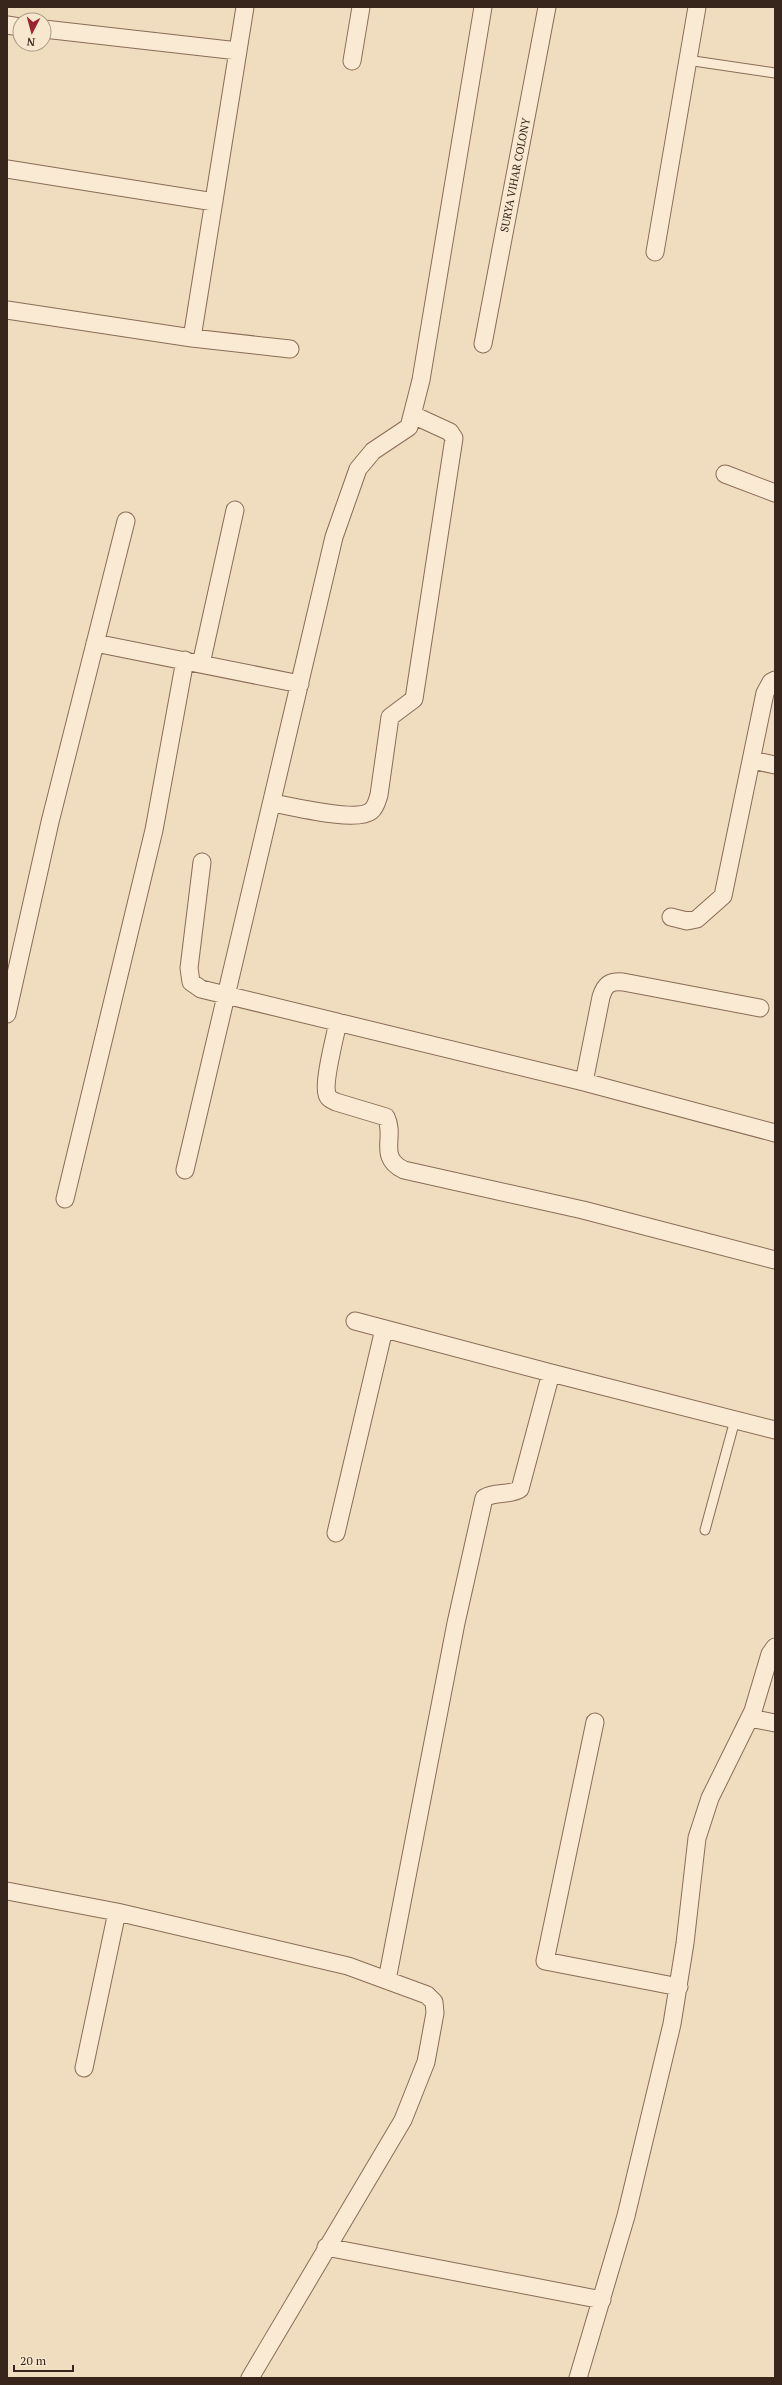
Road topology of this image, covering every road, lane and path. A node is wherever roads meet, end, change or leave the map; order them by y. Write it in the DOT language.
graph roads {
  1 [pos="245,7"];
  2 [pos="361,7"];
  3 [pos="483,7"];
  4 [pos="547,7"];
  5 [pos="697,7"];
  6 [pos="52,30"];
  7 [pos="238,51"];
  8 [pos="688,60"];
  9 [pos="352,61"];
  10 [pos="775,73"];
  11 [pos="7,168"];
  12 [pos="214,202"];
  13 [pos="655,252"];
  14 [pos="7,310"];
  15 [pos="192,338"];
  16 [pos="483,344"];
  17 [pos="290,349"];
  18 [pos="413,415"];
  19 [pos="725,474"];
  20 [pos="775,493"];
  21 [pos="235,510"];
  22 [pos="126,521"];
  23 [pos="95,642"];
  24 [pos="193,662"];
  25 [pos="775,680"];
  26 [pos="300,684"];
  27 [pos="752,760"];
  28 [pos="775,765"];
  29 [pos="272,803"];
  30 [pos="202,862"];
  31 [pos="671,917"];
  32 [pos="227,995"];
  33 [pos="760,1008"];
  34 [pos="7,1014"];
  35 [pos="338,1022"];
  36 [pos="584,1082"];
  37 [pos="775,1134"];
  38 [pos="185,1170"];
  39 [pos="65,1200"];
  40 [pos="775,1260"];
  41 [pos="355,1321"];
  42 [pos="384,1329"];
  43 [pos="551,1374"];
  44 [pos="735,1420"];
  45 [pos="775,1430"];
  46 [pos="705,1530"];
  47 [pos="336,1533"];
  48 [pos="775,1647"];
  49 [pos="750,1718"];
  50 [pos="595,1722"];
  51 [pos="775,1723"];
  52 [pos="7,1891"];
  53 [pos="117,1912"];
  54 [pos="387,1980"];
  55 [pos="679,1987"];
  56 [pos="84,2068"];
  57 [pos="326,2247"];
  58 [pos="602,2300"];
  59 [pos="250,2378"];
  60 [pos="578,2378"];
  1 -- 7 [label="street"];
  2 -- 9 [label="street"];
  3 -- 18 [label="street"];
  4 -- 16 [label="street, SURYA VIHAR COLONY"];
  5 -- 8 [label="street"];
  6 -- 7 [label="street"];
  7 -- 12 [label="street"];
  8 -- 10 [label="lane"];
  8 -- 13 [label="street"];
  11 -- 12 [label="street"];
  12 -- 15 [label="street"];
  14 -- 15 [label="street"];
  15 -- 17 [label="street"];
  18 -- 26 [label="street"];
  18 -- 29 [label="street"];
  19 -- 20 [label="street"];
  21 -- 24 [label="street"];
  22 -- 23 [label="street"];
  23 -- 24 [label="street"];
  23 -- 34 [label="street"];
  24 -- 26 [label="street"];
  24 -- 39 [label="street"];
  25 -- 27 [label="street"];
  26 -- 29 [label="street"];
  27 -- 28 [label="street"];
  27 -- 31 [label="street"];
  29 -- 32 [label="street"];
  30 -- 32 [label="street"];
  32 -- 35 [label="street"];
  32 -- 38 [label="street"];
  33 -- 36 [label="street"];
  35 -- 36 [label="street"];
  35 -- 40 [label="street"];
  36 -- 37 [label="street"];
  41 -- 42 [label="street"];
  42 -- 43 [label="street"];
  42 -- 47 [label="street"];
  43 -- 44 [label="street"];
  43 -- 54 [label="street"];
  44 -- 45 [label="street"];
  44 -- 46 [label="lane"];
  48 -- 49 [label="street"];
  49 -- 51 [label="street"];
  49 -- 55 [label="street"];
  50 -- 55 [label="street"];
  52 -- 53 [label="street"];
  53 -- 54 [label="street"];
  53 -- 56 [label="street"];
  54 -- 57 [label="street"];
  55 -- 58 [label="street"];
  57 -- 58 [label="street"];
  57 -- 59 [label="street"];
  58 -- 60 [label="street"];
}
